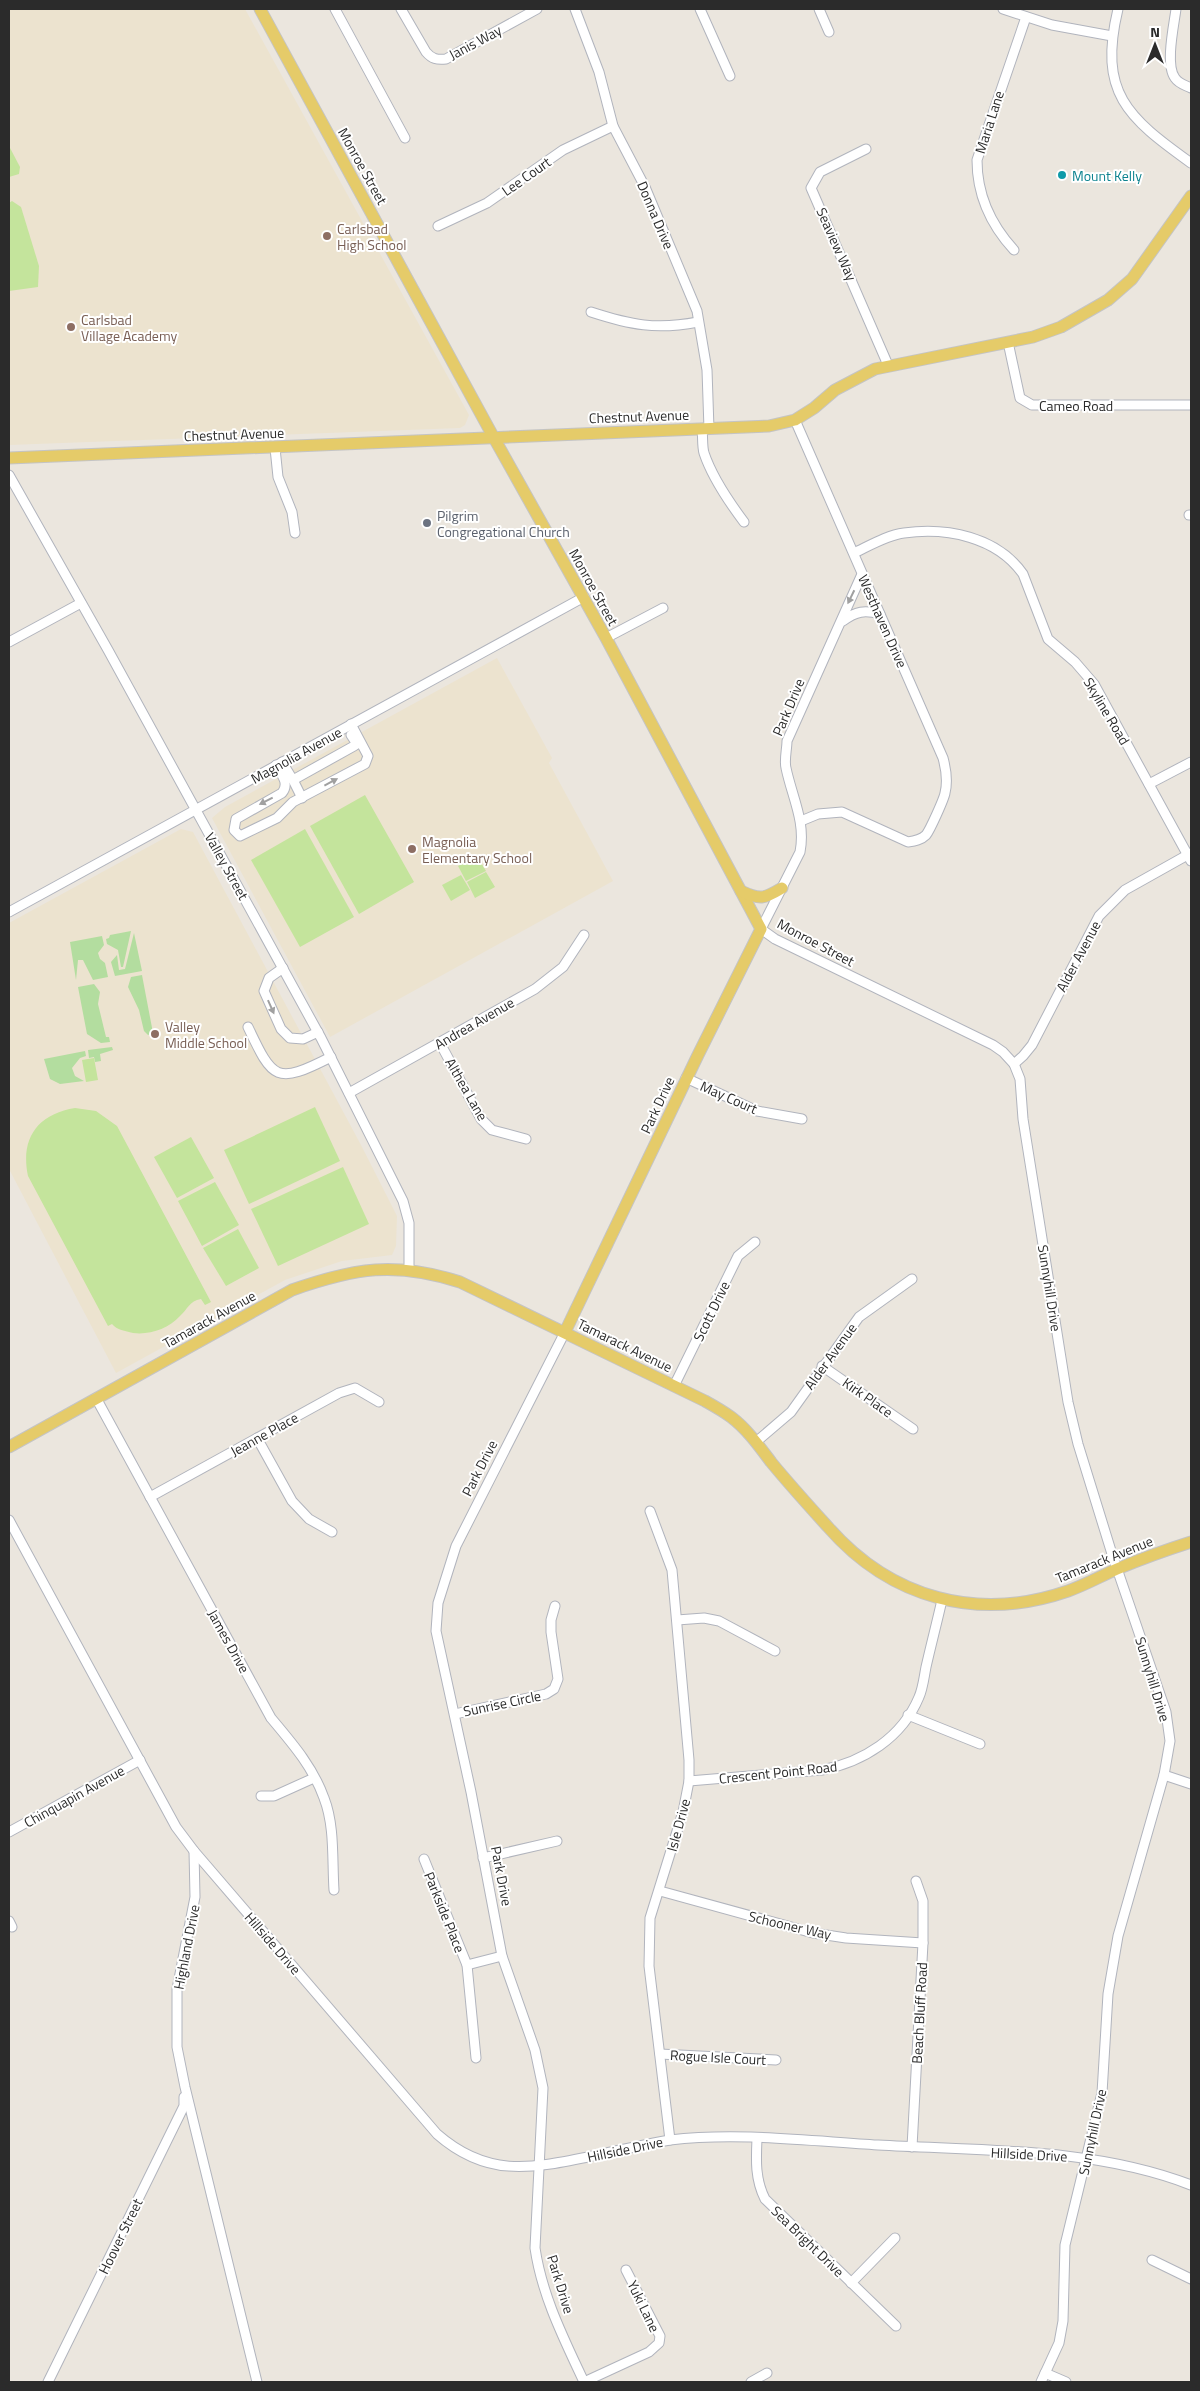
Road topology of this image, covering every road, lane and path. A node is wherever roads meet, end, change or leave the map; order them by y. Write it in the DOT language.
graph roads {
  1 [pos="260,9"];
  2 [pos="334,9"];
  3 [pos="402,9"];
  4 [pos="537,9"];
  5 [pos="574,9"];
  6 [pos="700,9"];
  7 [pos="819,9"];
  8 [pos="1003,9"];
  9 [pos="1118,9"];
  10 [pos="1176,9"];
  11 [pos="1026,17"];
  12 [pos="829,32"];
  13 [pos="1112,36"];
  14 [pos="730,76"];
  15 [pos="1191,88"];
  16 [pos="613,126"];
  17 [pos="405,138"];
  18 [pos="866,149"];
  19 [pos="1191,164"];
  20 [pos="1191,196"];
  21 [pos="438,226"];
  22 [pos="1014,250"];
  23 [pos="591,312"];
  24 [pos="698,322"];
  25 [pos="1008,342"];
  26 [pos="888,365"];
  27 [pos="1191,405"];
  28 [pos="794,420"];
  29 [pos="706,429"];
  30 [pos="494,438"];
  31 [pos="275,448"];
  32 [pos="9,458"];
  33 [pos="9,476"];
  34 [pos="744,522"];
  35 [pos="295,533"];
  36 [pos="854,553"];
  37 [pos="862,574"];
  38 [pos="584,597"];
  39 [pos="81,603"];
  40 [pos="662,608"];
  41 [pos="880,614"];
  42 [pos="843,621"];
  43 [pos="606,638"];
  44 [pos="9,642"];
  45 [pos="349,726"];
  46 [pos="1191,762"];
  47 [pos="279,764"];
  48 [pos="294,780"];
  49 [pos="1149,784"];
  50 [pos="302,798"];
  51 [pos="195,810"];
  52 [pos="801,821"];
  53 [pos="1190,856"];
  54 [pos="782,888"];
  55 [pos="741,891"];
  56 [pos="9,912"];
  57 [pos="762,928"];
  58 [pos="584,935"];
  59 [pos="283,968"];
  60 [pos="248,1027"];
  61 [pos="318,1032"];
  62 [pos="440,1043"];
  63 [pos="331,1057"];
  64 [pos="1014,1064"];
  65 [pos="686,1078"];
  66 [pos="348,1093"];
  67 [pos="802,1119"];
  68 [pos="526,1139"];
  69 [pos="755,1242"];
  70 [pos="409,1270"];
  71 [pos="912,1279"];
  72 [pos="565,1332"];
  73 [pos="822,1366"];
  74 [pos="674,1386"];
  75 [pos="96,1398"];
  76 [pos="379,1402"];
  77 [pos="913,1429"];
  78 [pos="257,1438"];
  79 [pos="756,1442"];
  80 [pos="9,1447"];
  81 [pos="150,1497"];
  82 [pos="650,1511"];
  83 [pos="9,1520"];
  84 [pos="332,1532"];
  85 [pos="1191,1542"];
  86 [pos="1117,1569"];
  87 [pos="942,1600"];
  88 [pos="555,1606"];
  89 [pos="677,1620"];
  90 [pos="775,1651"];
  91 [pos="455,1714"];
  92 [pos="908,1715"];
  93 [pos="980,1744"];
  94 [pos="140,1760"];
  95 [pos="1164,1774"];
  96 [pos="314,1778"];
  97 [pos="689,1781"];
  98 [pos="1191,1784"];
  99 [pos="261,1796"];
  100 [pos="9,1832"];
  101 [pos="557,1841"];
  102 [pos="194,1851"];
  103 [pos="483,1858"];
  104 [pos="424,1859"];
  105 [pos="916,1881"];
  106 [pos="334,1890"];
  107 [pos="660,1891"];
  108 [pos="923,1943"];
  109 [pos="502,1956"];
  110 [pos="467,1965"];
  111 [pos="660,2054"];
  112 [pos="476,2058"];
  113 [pos="776,2060"];
  114 [pos="185,2088"];
  115 [pos="757,2138"];
  116 [pos="670,2140"];
  117 [pos="912,2147"];
  118 [pos="1088,2157"];
  119 [pos="539,2167"];
  120 [pos="1191,2185"];
  121 [pos="895,2238"];
  122 [pos="1152,2260"];
  123 [pos="626,2270"];
  124 [pos="1191,2279"];
  125 [pos="851,2283"];
  126 [pos="896,2326"];
  127 [pos="767,2373"];
  128 [pos="1045,2373"];
  129 [pos="48,2382"];
  130 [pos="257,2382"];
  131 [pos="584,2382"];
  132 [pos="751,2382"];
  133 [pos="1041,2382"];
  134 [pos="1066,2382"];
  1 -- 30 [label="main road, Monroe Street"];
  2 -- 17 [label="street"];
  3 -- 4 [label="street, Janis Way"];
  5 -- 16 [label="street, Donna Drive"];
  6 -- 14 [label="street"];
  7 -- 12 [label="street"];
  8 -- 11 [label="street"];
  9 -- 13 [label="street"];
  10 -- 15 [label="street"];
  11 -- 13 [label="street"];
  11 -- 22 [label="street, Maria Lane"];
  13 -- 19 [label="street"];
  16 -- 21 [label="street, Lee Court"];
  16 -- 24 [label="street, Donna Drive"];
  18 -- 26 [label="street, Seaview Way"];
  20 -- 25 [label="main road, Chestnut Avenue"];
  23 -- 24 [label="street"];
  24 -- 29 [label="street, Donna Drive"];
  25 -- 26 [label="main road, Chestnut Avenue"];
  25 -- 27 [label="street, Cameo Road"];
  26 -- 28 [label="main road, Chestnut Avenue"];
  28 -- 29 [label="main road, Chestnut Avenue"];
  28 -- 36 [label="street, Westhaven Drive"];
  29 -- 30 [label="main road, Chestnut Avenue"];
  29 -- 34 [label="street, Donna Drive"];
  30 -- 31 [label="main road, Chestnut Avenue"];
  30 -- 38 [label="main road, Monroe Street"];
  31 -- 32 [label="main road, Chestnut Avenue"];
  31 -- 35 [label="street"];
  33 -- 39 [label="street, Valley Street"];
  36 -- 37 [label="street, Westhaven Drive"];
  36 -- 49 [label="street, Skyline Road"];
  37 -- 41 [label="street, Westhaven Drive"];
  37 -- 42 [label="street, Park Drive, one-way"];
  38 -- 43 [label="main road, Monroe Street"];
  38 -- 45 [label="street, Magnolia Avenue"];
  39 -- 44 [label="street"];
  39 -- 51 [label="street, Valley Street"];
  40 -- 43 [label="street"];
  41 -- 42 [label="street"];
  41 -- 52 [label="street, Westhaven Drive"];
  42 -- 52 [label="street, Park Drive"];
  43 -- 55 [label="main road, Monroe Street"];
  45 -- 47 [label="street, Magnolia Avenue"];
  45 -- 48 [label="street"];
  50 -- 45 [label="street, one-way"];
  46 -- 49 [label="street"];
  47 -- 48 [label="street"];
  47 -- 50 [label="street, one-way"];
  47 -- 51 [label="street, Magnolia Avenue"];
  48 -- 50 [label="street"];
  49 -- 53 [label="street, Skyline Road"];
  51 -- 56 [label="street, Magnolia Avenue"];
  51 -- 59 [label="street, Valley Street"];
  52 -- 54 [label="street, Park Drive"];
  53 -- 64 [label="street, Alder Avenue"];
  54 -- 55 [label="main road"];
  54 -- 57 [label="street, Park Drive"];
  55 -- 57 [label="main road, Monroe Street"];
  57 -- 64 [label="street, Monroe Street"];
  57 -- 65 [label="main road, Park Drive"];
  58 -- 62 [label="street, Andrea Avenue"];
  59 -- 61 [label="street, Valley Street"];
  59 -- 61 [label="street, one-way"];
  60 -- 63 [label="street"];
  61 -- 63 [label="street, Valley Street"];
  62 -- 66 [label="street, Andrea Avenue"];
  62 -- 68 [label="street, Althea Lane"];
  63 -- 66 [label="street, Valley Street"];
  64 -- 86 [label="street, Sunnyhill Drive"];
  65 -- 67 [label="street, May Court"];
  65 -- 72 [label="main road, Park Drive"];
  66 -- 70 [label="street, Valley Street"];
  69 -- 74 [label="street, Scott Drive"];
  70 -- 72 [label="main road, Tamarack Avenue"];
  70 -- 75 [label="main road, Tamarack Avenue"];
  71 -- 73 [label="street, Alder Avenue"];
  72 -- 74 [label="main road, Tamarack Avenue"];
  72 -- 91 [label="street, Park Drive"];
  73 -- 77 [label="street, Kirk Place"];
  73 -- 79 [label="street, Alder Avenue"];
  74 -- 79 [label="main road, Tamarack Avenue"];
  75 -- 80 [label="main road, Tamarack Avenue"];
  75 -- 81 [label="street, James Drive"];
  76 -- 78 [label="street, Jeanne Place"];
  78 -- 81 [label="street, Jeanne Place"];
  78 -- 84 [label="street"];
  79 -- 87 [label="main road, Tamarack Avenue"];
  81 -- 96 [label="street, James Drive"];
  82 -- 89 [label="street, Isle Drive"];
  83 -- 94 [label="street"];
  85 -- 86 [label="main road, Tamarack Avenue"];
  86 -- 87 [label="main road, Tamarack Avenue"];
  86 -- 95 [label="street, Sunnyhill Drive"];
  87 -- 92 [label="street, Crescent Point Road"];
  88 -- 91 [label="street, Sunrise Circle"];
  89 -- 90 [label="street"];
  89 -- 97 [label="street, Isle Drive"];
  91 -- 103 [label="street, Park Drive"];
  92 -- 93 [label="street"];
  92 -- 97 [label="street, Crescent Point Road"];
  94 -- 100 [label="street, Chinquapin Avenue"];
  94 -- 102 [label="street"];
  95 -- 98 [label="street"];
  95 -- 118 [label="street, Sunnyhill Drive"];
  96 -- 99 [label="street"];
  96 -- 106 [label="street, James Drive"];
  97 -- 107 [label="street, Isle Drive"];
  101 -- 103 [label="street"];
  102 -- 114 [label="street, Highland Drive"];
  102 -- 119 [label="street, Hillside Drive"];
  103 -- 109 [label="street, Park Drive"];
  104 -- 110 [label="street, Parkside Place"];
  105 -- 108 [label="street, Beach Bluff Road"];
  107 -- 108 [label="street, Schooner Way"];
  107 -- 111 [label="street, Isle Drive"];
  108 -- 117 [label="street, Beach Bluff Road"];
  109 -- 110 [label="street, Parkside Place"];
  109 -- 119 [label="street, Park Drive"];
  110 -- 112 [label="street, Parkside Place"];
  111 -- 113 [label="street, Rogue Isle Court"];
  111 -- 116 [label="street, Isle Drive"];
  114 -- 129 [label="street, Hoover Street"];
  114 -- 130 [label="street, Highland Drive"];
  115 -- 116 [label="street, Hillside Drive"];
  115 -- 117 [label="street, Hillside Drive"];
  115 -- 125 [label="street, Sea Bright Drive"];
  116 -- 119 [label="street, Hillside Drive"];
  117 -- 118 [label="street, Hillside Drive"];
  118 -- 120 [label="street, Hillside Drive"];
  118 -- 128 [label="street, Sunnyhill Drive"];
  119 -- 131 [label="street, Park Drive"];
  121 -- 125 [label="street"];
  122 -- 124 [label="street"];
  123 -- 131 [label="street, Yuki Lane"];
  125 -- 126 [label="street, Sea Bright Drive"];
  127 -- 132 [label="street"];
  128 -- 133 [label="street, Sunnyhill Drive"];
  128 -- 134 [label="street"];
}
